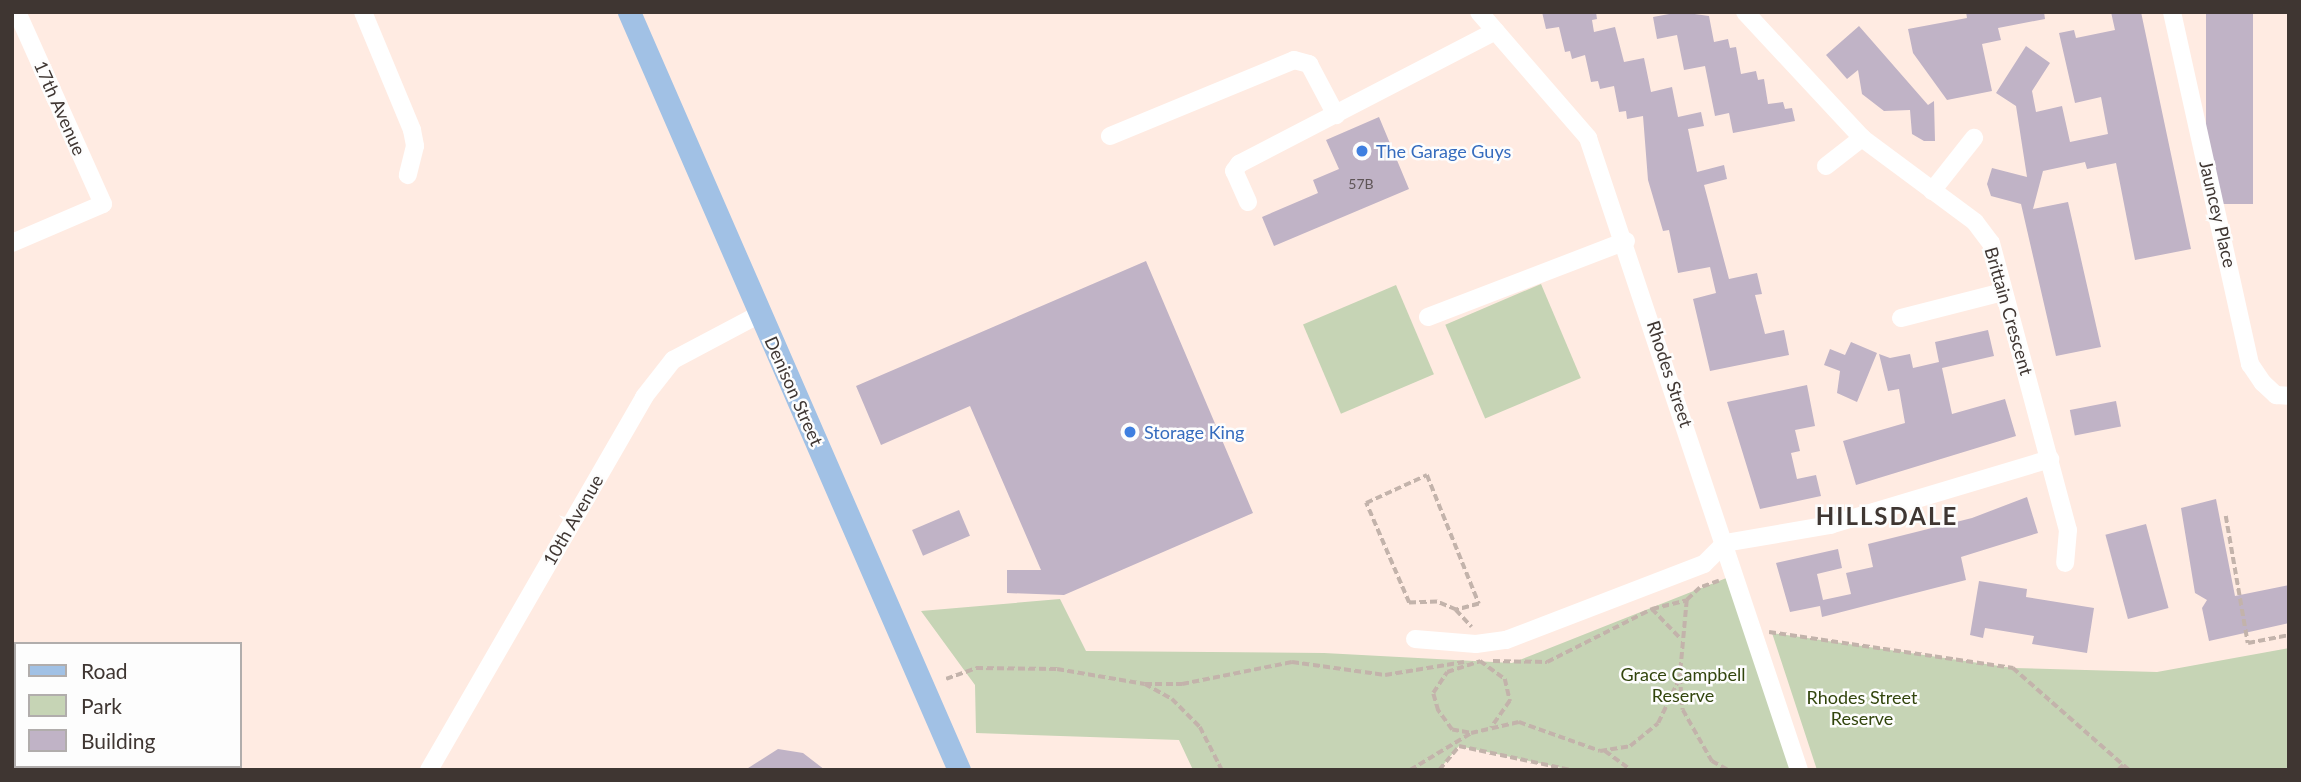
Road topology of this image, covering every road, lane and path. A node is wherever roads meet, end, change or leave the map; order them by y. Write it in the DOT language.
graph roads {
  1 [pos="17,12"];
  2 [pos="363,12"];
  3 [pos="629,12"];
  4 [pos="1479,12"];
  5 [pos="1745,12"];
  6 [pos="2172,12"];
  7 [pos="1496,31"];
  8 [pos="1335,115"];
  9 [pos="1110,136"];
  10 [pos="1862,138"];
  11 [pos="1974,138"];
  12 [pos="1826,166"];
  13 [pos="408,175"];
  14 [pos="1932,191"];
  15 [pos="1248,202"];
  16 [pos="1626,241"];
  17 [pos="12,243"];
  18 [pos="2003,292"];
  19 [pos="760,314"];
  20 [pos="1428,317"];
  21 [pos="1901,318"];
  22 [pos="2289,396"];
  23 [pos="2050,459"];
  24 [pos="2225,516"];
  25 [pos="1725,543"];
  26 [pos="2065,563"];
  27 [pos="1735,575"];
  28 [pos="1456,610"];
  29 [pos="1651,610"];
  30 [pos="1753,630"];
  31 [pos="2289,635"];
  32 [pos="1415,639"];
  33 [pos="1680,639"];
  34 [pos="1476,645"];
  35 [pos="1680,677"];
  36 [pos="946,680"];
  37 [pos="1491,729"];
  38 [pos="1471,733"];
  39 [pos="1603,750"];
  40 [pos="2123,765"];
  41 [pos="429,770"];
  42 [pos="959,770"];
  43 [pos="1222,770"];
  44 [pos="1410,770"];
  45 [pos="1439,770"];
  46 [pos="1571,770"];
  47 [pos="1631,770"];
  48 [pos="1728,770"];
  49 [pos="1799,770"];
  50 [pos="2118,770"];
  51 [pos="2129,770"];
  1 -- 17 [label="street, 17th Avenue"];
  2 -- 13 [label="street"];
  3 -- 19 [label="main road, Denison Street"];
  4 -- 7 [label="street, Rhodes Street"];
  5 -- 10 [label="street, Brittain Crescent"];
  6 -- 22 [label="street, Jauncey Place"];
  7 -- 8 [label="street"];
  7 -- 16 [label="street, Rhodes Street"];
  8 -- 9 [label="street"];
  8 -- 15 [label="street"];
  10 -- 12 [label="street"];
  10 -- 14 [label="street, Brittain Crescent"];
  11 -- 14 [label="street"];
  14 -- 18 [label="street, Brittain Crescent"];
  16 -- 20 [label="street"];
  16 -- 25 [label="street, Rhodes Street"];
  18 -- 21 [label="street"];
  18 -- 23 [label="street, Brittain Crescent"];
  19 -- 41 [label="street, 10th Avenue"];
  19 -- 42 [label="main road, Denison Street"];
  23 -- 25 [label="street"];
  23 -- 26 [label="street, Brittain Crescent"];
  24 -- 31 [label="path"];
  25 -- 27 [label="street, Rhodes Street"];
  25 -- 34 [label="street"];
  27 -- 30 [label="street, Rhodes Street"];
  27 -- 33 [label="path"];
  28 -- 28 [label="path"];
  28 -- 34 [label="path"];
  29 -- 33 [label="path"];
  30 -- 40 [label="path"];
  30 -- 49 [label="street, Rhodes Street"];
  32 -- 34 [label="street"];
  33 -- 35 [label="path"];
  35 -- 39 [label="path"];
  35 -- 48 [label="path"];
  36 -- 43 [label="path"];
  37 -- 38 [label="path"];
  37 -- 38 [label="path"];
  37 -- 39 [label="path"];
  38 -- 44 [label="path"];
  39 -- 47 [label="path"];
  40 -- 50 [label="path"];
  40 -- 51 [label="path"];
  45 -- 46 [label="path"];
}
